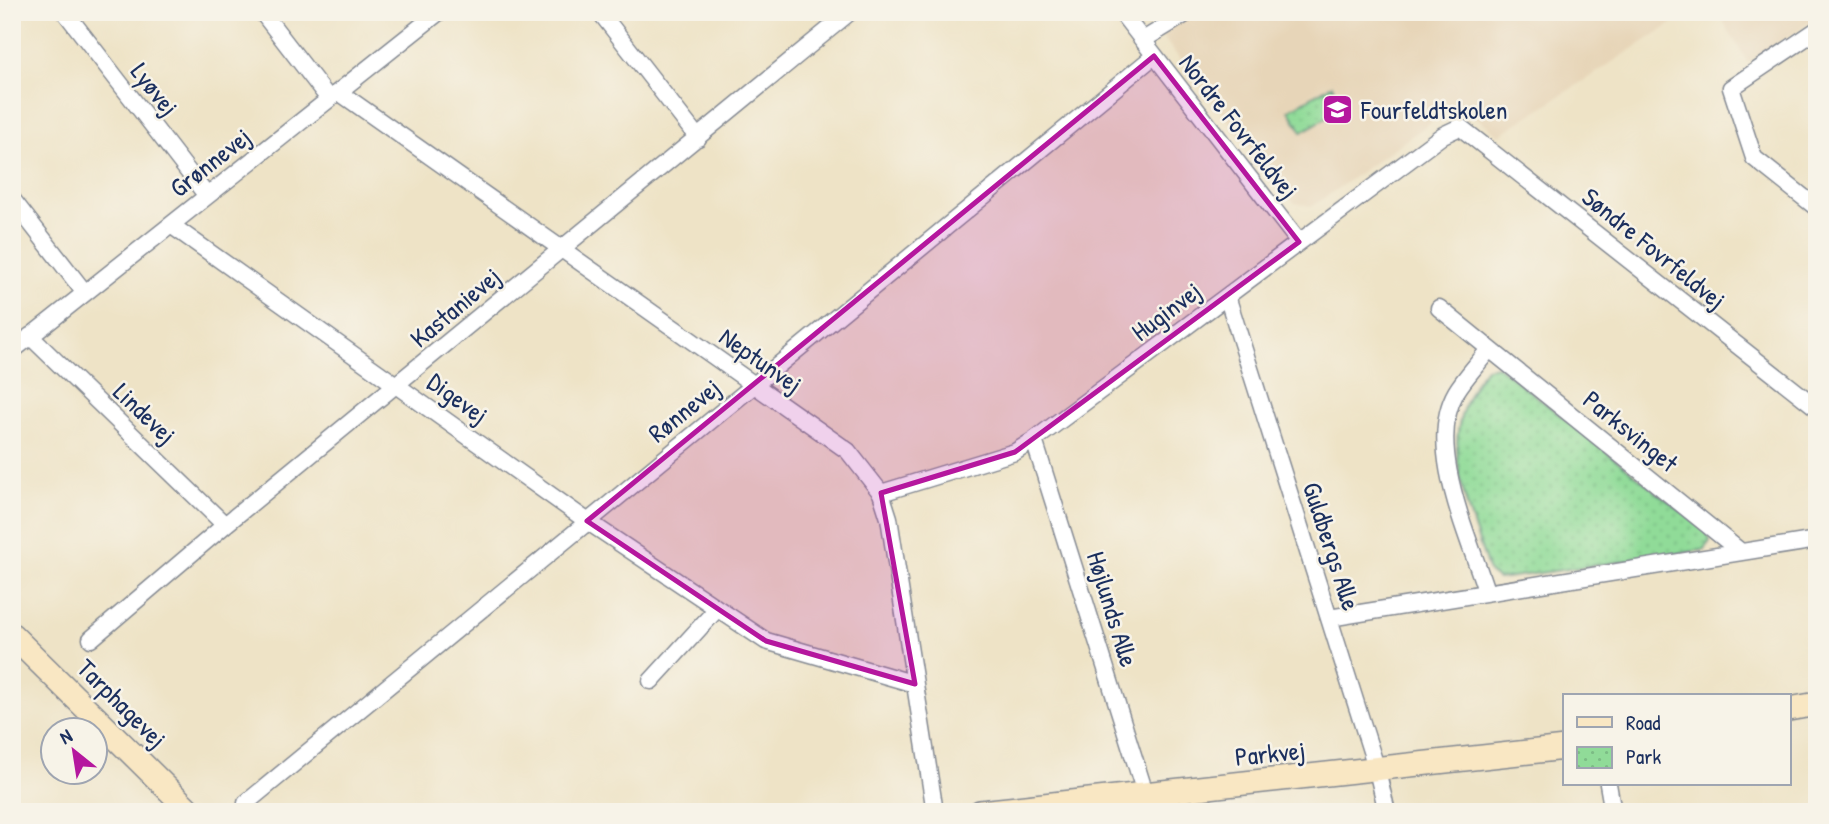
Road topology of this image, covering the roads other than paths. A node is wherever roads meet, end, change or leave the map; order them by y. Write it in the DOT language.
graph roads {
  1 [pos="65,12"];
  2 [pos="261,12"];
  3 [pos="439,12"];
  4 [pos="600,12"];
  5 [pos="850,12"];
  6 [pos="1121,12"];
  7 [pos="1189,12"];
  8 [pos="1817,30"];
  9 [pos="1143,40"];
  10 [pos="1154,56"];
  11 [pos="334,95"];
  12 [pos="1460,127"];
  13 [pos="698,138"];
  14 [pos="207,196"];
  15 [pos="12,199"];
  16 [pos="1817,208"];
  17 [pos="171,225"];
  18 [pos="1298,242"];
  19 [pos="563,249"];
  20 [pos="85,293"];
  21 [pos="1227,296"];
  22 [pos="1439,308"];
  23 [pos="30,337"];
  24 [pos="1489,349"];
  25 [pos="12,351"];
  26 [pos="398,385"];
  27 [pos="753,385"];
  28 [pos="1817,408"];
  29 [pos="1034,440"];
  30 [pos="881,493"];
  31 [pos="587,521"];
  32 [pos="225,525"];
  33 [pos="1817,540"];
  34 [pos="1741,552"];
  35 [pos="1486,591"];
  36 [pos="716,610"];
  37 [pos="1329,618"];
  38 [pos="12,635"];
  39 [pos="91,639"];
  40 [pos="651,681"];
  41 [pos="915,684"];
  42 [pos="1817,704"];
  43 [pos="1790,709"];
  44 [pos="1563,748"];
  45 [pos="1377,771"];
  46 [pos="1608,786"];
  47 [pos="1154,799"];
  48 [pos="246,803"];
  49 [pos="191,812"];
  50 [pos="935,812"];
  51 [pos="980,812"];
  52 [pos="1387,812"];
  53 [pos="1613,812"];
  1 -- 14 [label="street, Lyøvej"];
  2 -- 11 [label="street, Neptunvej"];
  3 -- 11 [label="street, Grønnevej"];
  4 -- 13 [label="street"];
  5 -- 13 [label="street, Kastanievej"];
  6 -- 9 [label="street, Nordre Fovrfeldvej"];
  7 -- 9 [label="street, Nordre Fovrfeldvej"];
  8 -- 16 [label="street"];
  9 -- 10 [label="street, Nordre Fovrfeldvej"];
  10 -- 18 [label="street, Nordre Fovrfeldvej"];
  10 -- 27 [label="street, Rønnevej"];
  11 -- 14 [label="street, Grønnevej"];
  11 -- 19 [label="street, Neptunvej"];
  12 -- 18 [label="street, Huginvej"];
  12 -- 28 [label="street, Søndre Fovrfeldvej"];
  13 -- 19 [label="street, Kastanievej"];
  14 -- 17 [label="street, Grønnevej"];
  15 -- 20 [label="street"];
  17 -- 20 [label="street, Grønnevej"];
  17 -- 26 [label="street, Digevej"];
  18 -- 21 [label="street, Huginvej"];
  19 -- 26 [label="street, Kastanievej"];
  19 -- 27 [label="street, Neptunvej"];
  20 -- 23 [label="street, Grønnevej"];
  21 -- 29 [label="street, Huginvej"];
  21 -- 37 [label="street, Guldbergs Alle"];
  22 -- 24 [label="street, Parksvinget"];
  23 -- 25 [label="street, Grønnevej"];
  23 -- 32 [label="street, Lindevej"];
  24 -- 34 [label="street, Parksvinget"];
  24 -- 35 [label="street"];
  26 -- 31 [label="street, Digevej"];
  26 -- 32 [label="street, Kastanievej"];
  27 -- 30 [label="street, Neptunvej"];
  27 -- 31 [label="street, Rønnevej"];
  29 -- 30 [label="street, Huginvej"];
  29 -- 47 [label="street, Højlunds Alle"];
  30 -- 41 [label="street, Neptunvej"];
  31 -- 36 [label="street, Digevej"];
  31 -- 48 [label="street, Rønnevej"];
  32 -- 39 [label="street, Kastanievej"];
  33 -- 34 [label="street"];
  34 -- 35 [label="street"];
  35 -- 37 [label="street"];
  36 -- 40 [label="street"];
  36 -- 41 [label="street, Digevej"];
  37 -- 45 [label="street, Guldbergs Alle"];
  38 -- 49 [label="street, Tarphagevej"];
  41 -- 50 [label="street, Neptunvej"];
  42 -- 43 [label="street"];
  44 -- 45 [label="street, Parkvej"];
  45 -- 47 [label="street, Parkvej"];
  45 -- 52 [label="street, Guldbergs Alle"];
  46 -- 53 [label="street"];
  47 -- 51 [label="street, Parkvej"];
}
